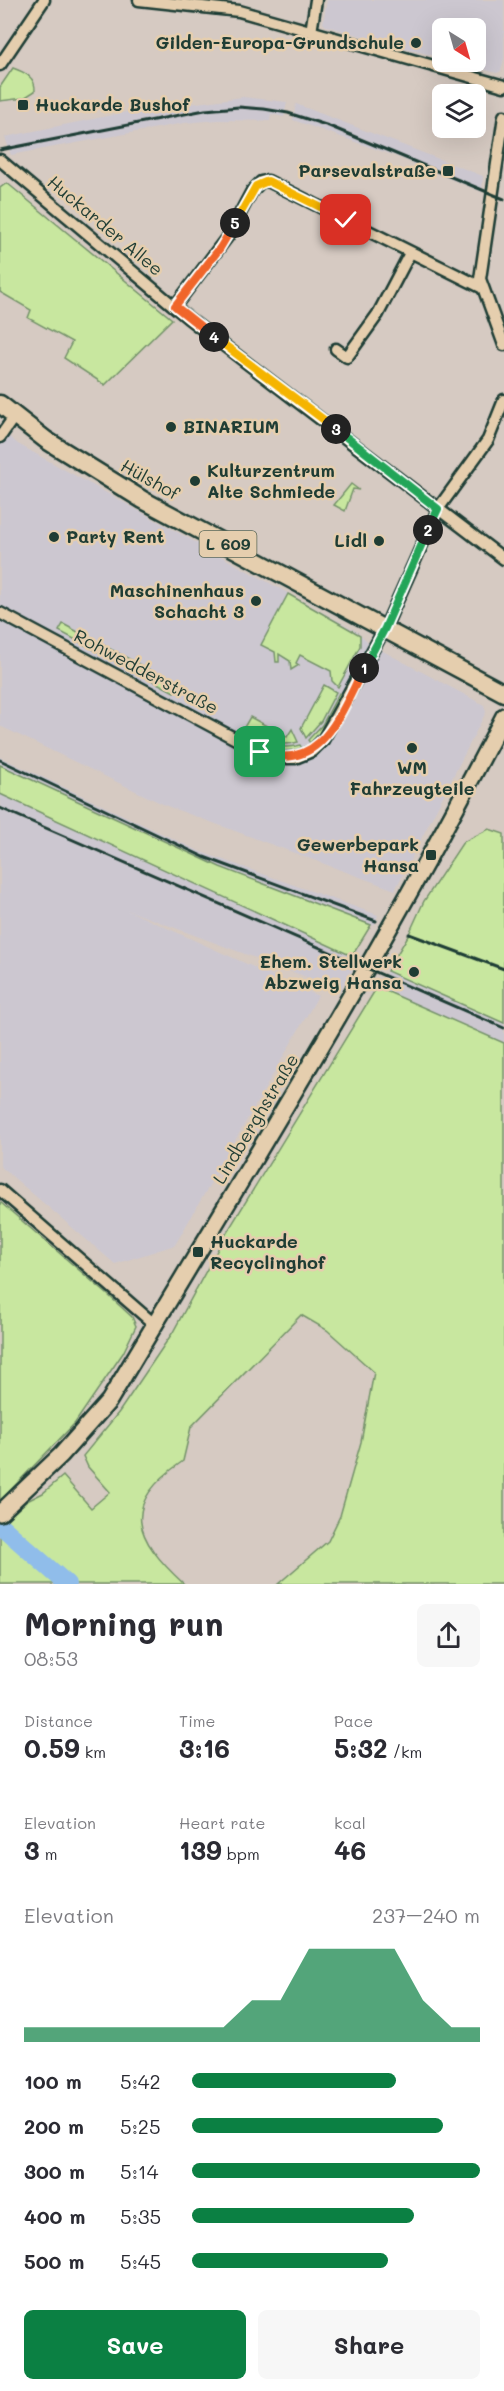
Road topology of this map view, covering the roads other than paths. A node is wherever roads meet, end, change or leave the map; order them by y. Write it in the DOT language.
graph roads {
  1 [pos="44,0"];
  2 [pos="139,0"];
  3 [pos="316,0"];
  4 [pos="311,32"];
  5 [pos="0,65"];
  6 [pos="504,86"];
  7 [pos="504,116"];
  8 [pos="0,159"];
  9 [pos="410,253"];
  10 [pos="481,287"];
  11 [pos="175,306"];
  12 [pos="503,339"];
  13 [pos="336,349"];
  14 [pos="504,400"];
  15 [pos="0,404"];
  16 [pos="14,417"];
  17 [pos="0,437"];
  18 [pos="438,509"];
  19 [pos="504,559"];
  20 [pos="0,612"];
  21 [pos="385,628"];
  22 [pos="504,693"];
  23 [pos="504,716"];
  24 [pos="0,1190"];
  25 [pos="154,1324"];
  26 [pos="0,1513"];
  1 -- 5 [label="street"];
  2 -- 4 [label="street"];
  3 -- 4 [label="street"];
  4 -- 6 [label="street"];
  7 -- 10 [label="street"];
  8 -- 11 [label="street, Huckarder Allee"];
  9 -- 10 [label="street"];
  9 -- 11 [label="street"];
  9 -- 13 [label="street"];
  10 -- 12 [label="street"];
  11 -- 18 [label="street, Huckarder Allee"];
  14 -- 18 [label="street"];
  15 -- 16 [label="main road, Hülshof / L 609"];
  16 -- 17 [label="street"];
  16 -- 21 [label="main road, Hülshof / L 609"];
  18 -- 19 [label="street, Huckarder Allee"];
  18 -- 21 [label="street"];
  20 -- 21 [label="street, Rohwedderstraße"];
  21 -- 22 [label="main road, L 609"];
  23 -- 25 [label="main road, Lindberghstraße"];
  24 -- 25 [label="street"];
  25 -- 26 [label="main road, Lindberghstraße"];
}
